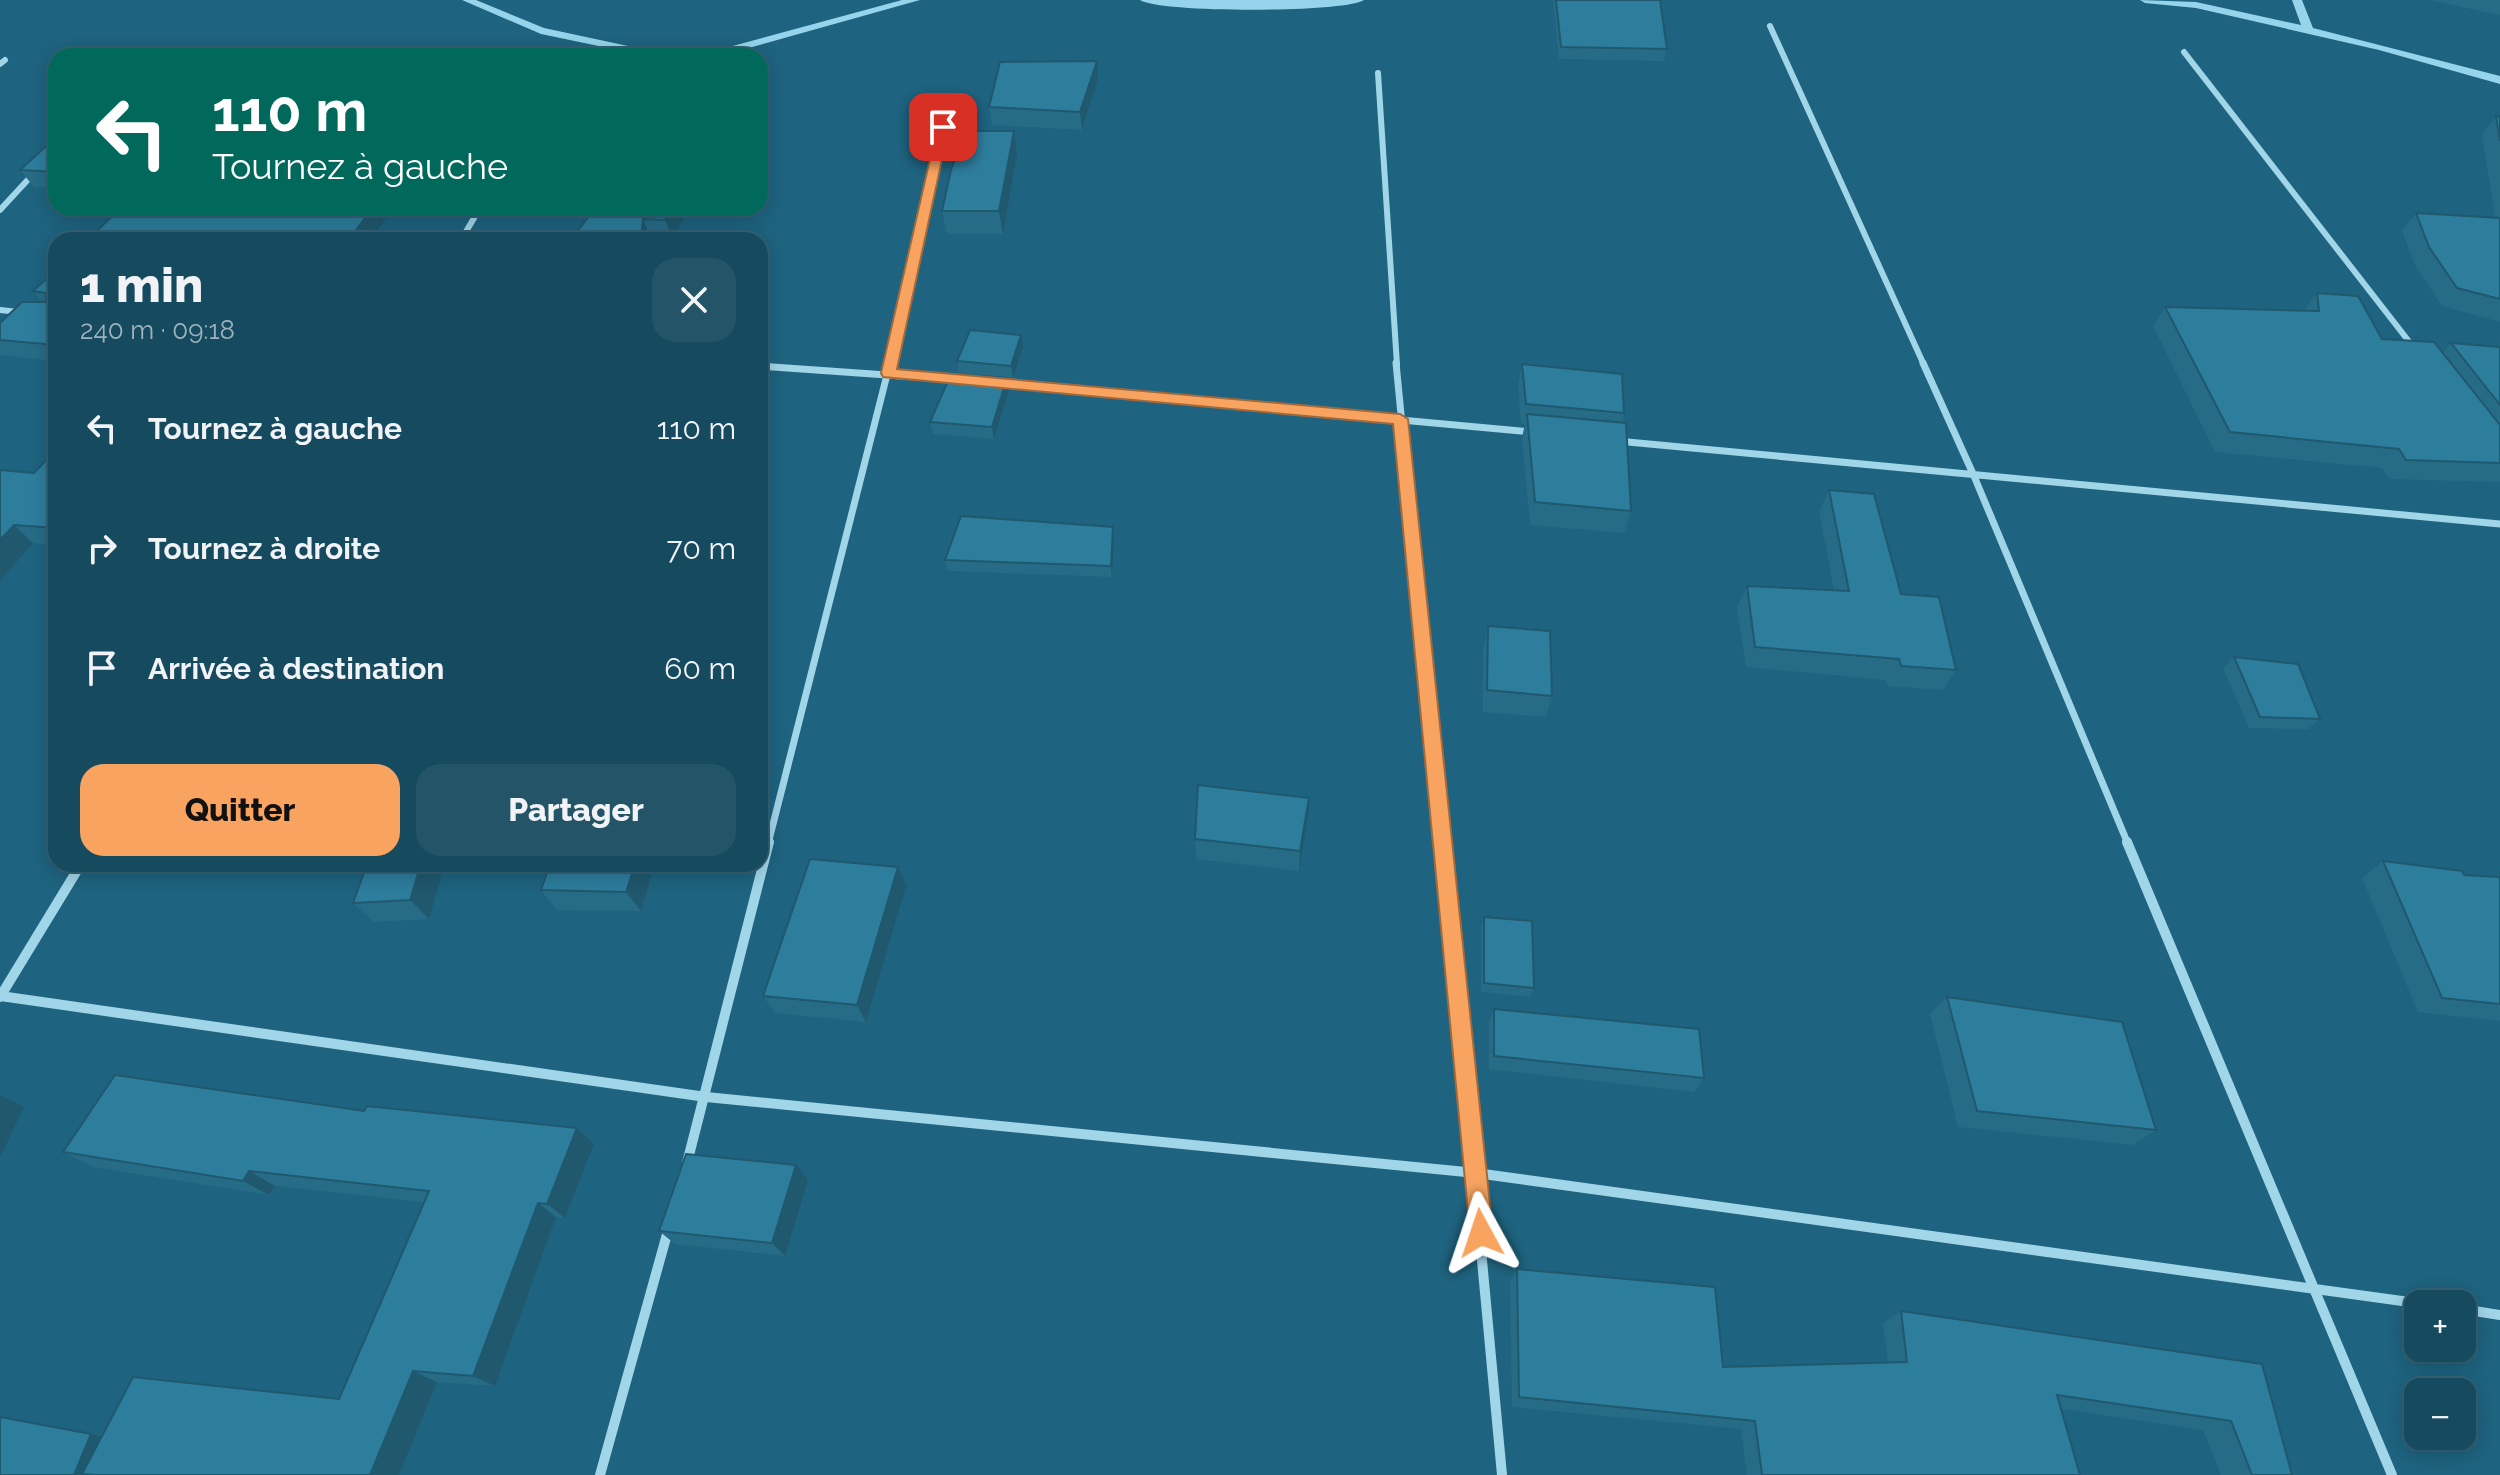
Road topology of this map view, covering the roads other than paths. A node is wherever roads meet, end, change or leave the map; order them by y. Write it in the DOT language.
graph roads {
  1 [pos="1770,26"];
  2 [pos="2184,52"];
  3 [pos="1378,73"];
  4 [pos="949,96"];
  5 [pos="45,160"];
  6 [pos="0,210"];
  7 [pos="0,310"];
  8 [pos="28,313"];
  9 [pos="2423,360"];
  10 [pos="768,366"];
  11 [pos="888,373"];
  12 [pos="966,380"];
  13 [pos="982,382"];
  14 [pos="1400,419"];
  15 [pos="1540,433"];
  16 [pos="1602,439"];
  17 [pos="1974,476"];
  18 [pos="2500,524"];
  19 [pos="768,850"];
  20 [pos="76,872"];
  21 [pos="763,872"];
  22 [pos="0,996"];
  23 [pos="706,1097"];
  24 [pos="685,1172"];
  25 [pos="1476,1173"];
  26 [pos="672,1218"];
  27 [pos="2312,1288"];
  28 [pos="2404,1301"];
  29 [pos="2476,1311"];
  30 [pos="2500,1315"];
  31 [pos="600,1475"];
  32 [pos="1502,1475"];
  33 [pos="2392,1475"];
  1 -- 17 [label="street"];
  2 -- 9 [label="street"];
  3 -- 14 [label="street"];
  4 -- 11 [label="street"];
  5 -- 6 [label="street"];
  7 -- 8 [label="street"];
  10 -- 11 [label="street"];
  11 -- 12 [label="street"];
  11 -- 19 [label="street"];
  13 -- 14 [label="street"];
  14 -- 15 [label="street"];
  14 -- 25 [label="street"];
  16 -- 17 [label="street"];
  17 -- 18 [label="street"];
  17 -- 27 [label="street"];
  20 -- 22 [label="street"];
  21 -- 23 [label="street"];
  22 -- 23 [label="street"];
  23 -- 24 [label="street"];
  23 -- 25 [label="street"];
  25 -- 27 [label="street"];
  25 -- 32 [label="street"];
  26 -- 31 [label="street"];
  27 -- 28 [label="street"];
  27 -- 33 [label="street"];
  29 -- 30 [label="street"];
}
